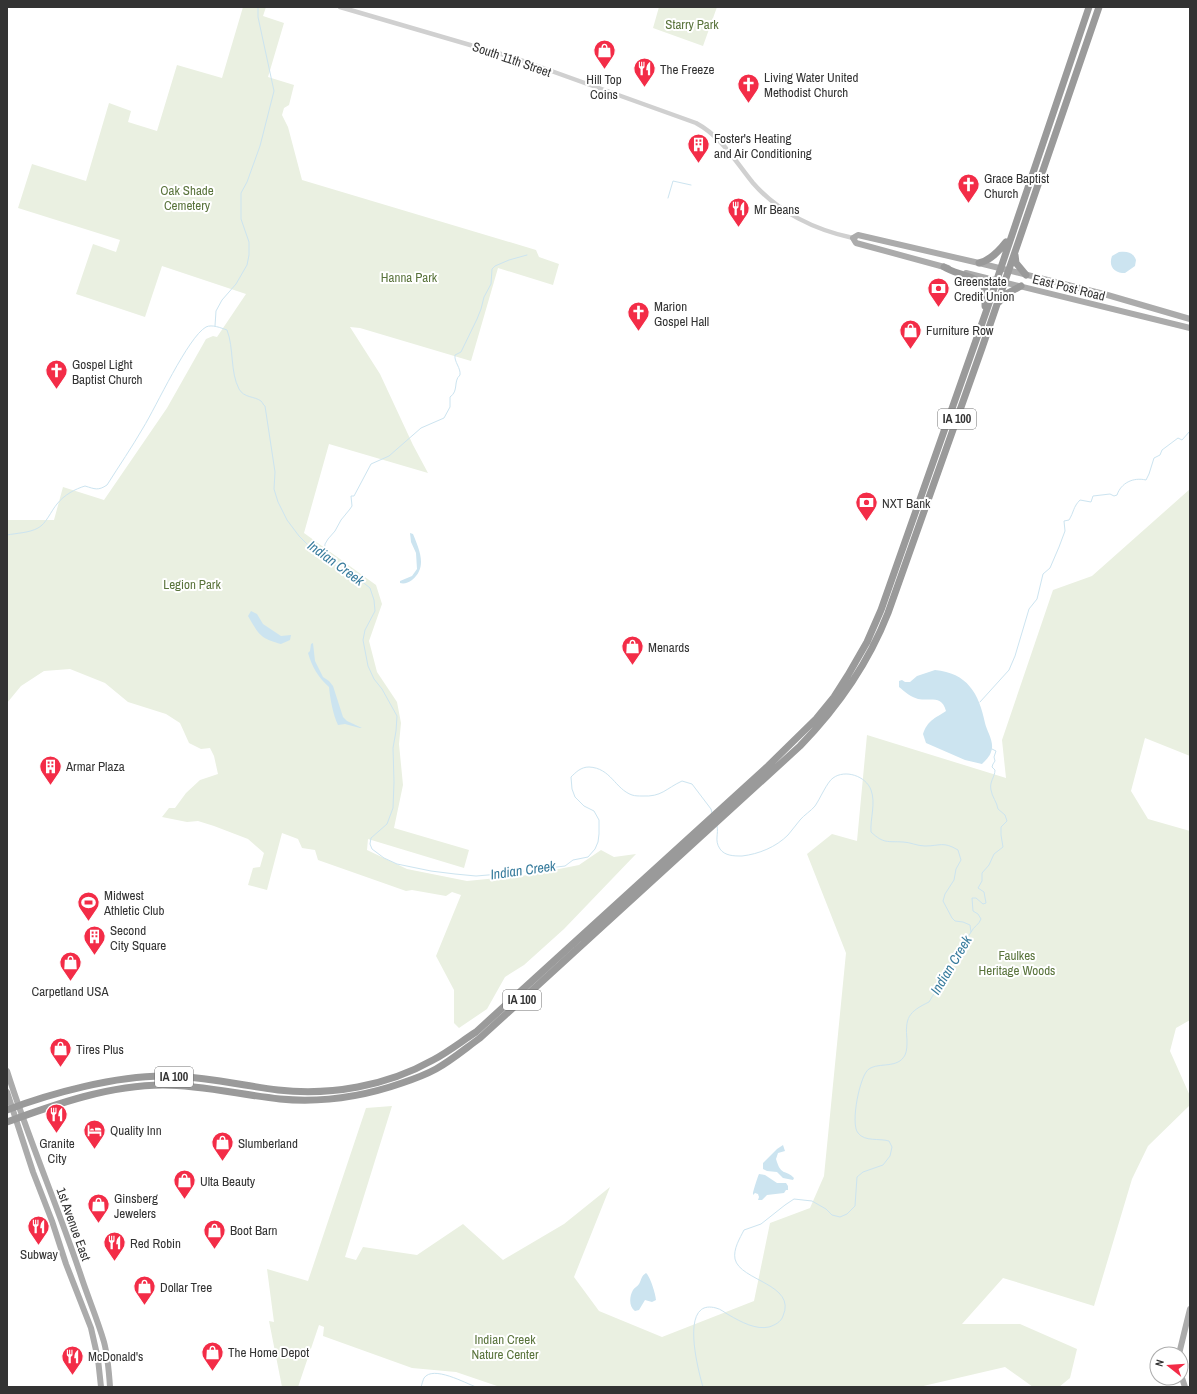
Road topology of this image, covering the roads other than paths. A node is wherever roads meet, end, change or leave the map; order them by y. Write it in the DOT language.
graph roads {
  1 [pos="340,7"];
  2 [pos="1089,7"];
  3 [pos="1098,7"];
  4 [pos="682,118"];
  5 [pos="1010,237"];
  6 [pos="853,238"];
  7 [pos="1015,252"];
  8 [pos="979,263"];
  9 [pos="944,267"];
  10 [pos="1000,268"];
  11 [pos="1009,271"];
  12 [pos="1026,275"];
  13 [pos="996,280"];
  14 [pos="1004,282"];
  15 [pos="1021,286"];
  16 [pos="997,305"];
  17 [pos="986,312"];
  18 [pos="1190,319"];
  19 [pos="1190,328"];
  20 [pos="7,1071"];
  21 [pos="7,1092"];
  22 [pos="13,1108"];
  23 [pos="19,1118"];
  24 [pos="7,1122"];
  25 [pos="1190,1309"];
  26 [pos="1181,1346"];
  27 [pos="101,1387"];
  28 [pos="110,1387"];
  1 -- 4 [label="street, South 11th Street"];
  2 -- 5 [label="highway, IA 100"];
  3 -- 7 [label="highway, IA 100"];
  4 -- 6 [label="street, East Post Road"];
  5 -- 8 [label="highway"];
  5 -- 10 [label="highway, IA 100"];
  6 -- 8 [label="main road, East Post Road"];
  6 -- 9 [label="main road, East Post Road"];
  7 -- 11 [label="highway, IA 100"];
  7 -- 12 [label="highway"];
  8 -- 10 [label="main road, East Post Road"];
  9 -- 13 [label="main road, East Post Road"];
  9 -- 17 [label="highway"];
  10 -- 11 [label="main road, East Post Road"];
  10 -- 13 [label="highway, IA 100"];
  11 -- 12 [label="main road, East Post Road"];
  11 -- 14 [label="highway, IA 100"];
  12 -- 18 [label="main road, East Post Road"];
  13 -- 14 [label="main road, East Post Road"];
  13 -- 17 [label="highway, IA 100"];
  14 -- 15 [label="main road, East Post Road"];
  14 -- 16 [label="highway, IA 100"];
  15 -- 16 [label="highway"];
  15 -- 19 [label="main road, East Post Road"];
  16 -- 23 [label="highway, IA 100"];
  17 -- 22 [label="highway, IA 100"];
  20 -- 22 [label="main road, 1st Avenue East"];
  21 -- 22 [label="main road, 1st Avenue East"];
  22 -- 23 [label="main road, 1st Avenue East"];
  23 -- 24 [label="highway, IA 100"];
  23 -- 27 [label="main road, 1st Avenue East"];
  23 -- 28 [label="main road, 1st Avenue East"];
  25 -- 26 [label="main road"];
}
